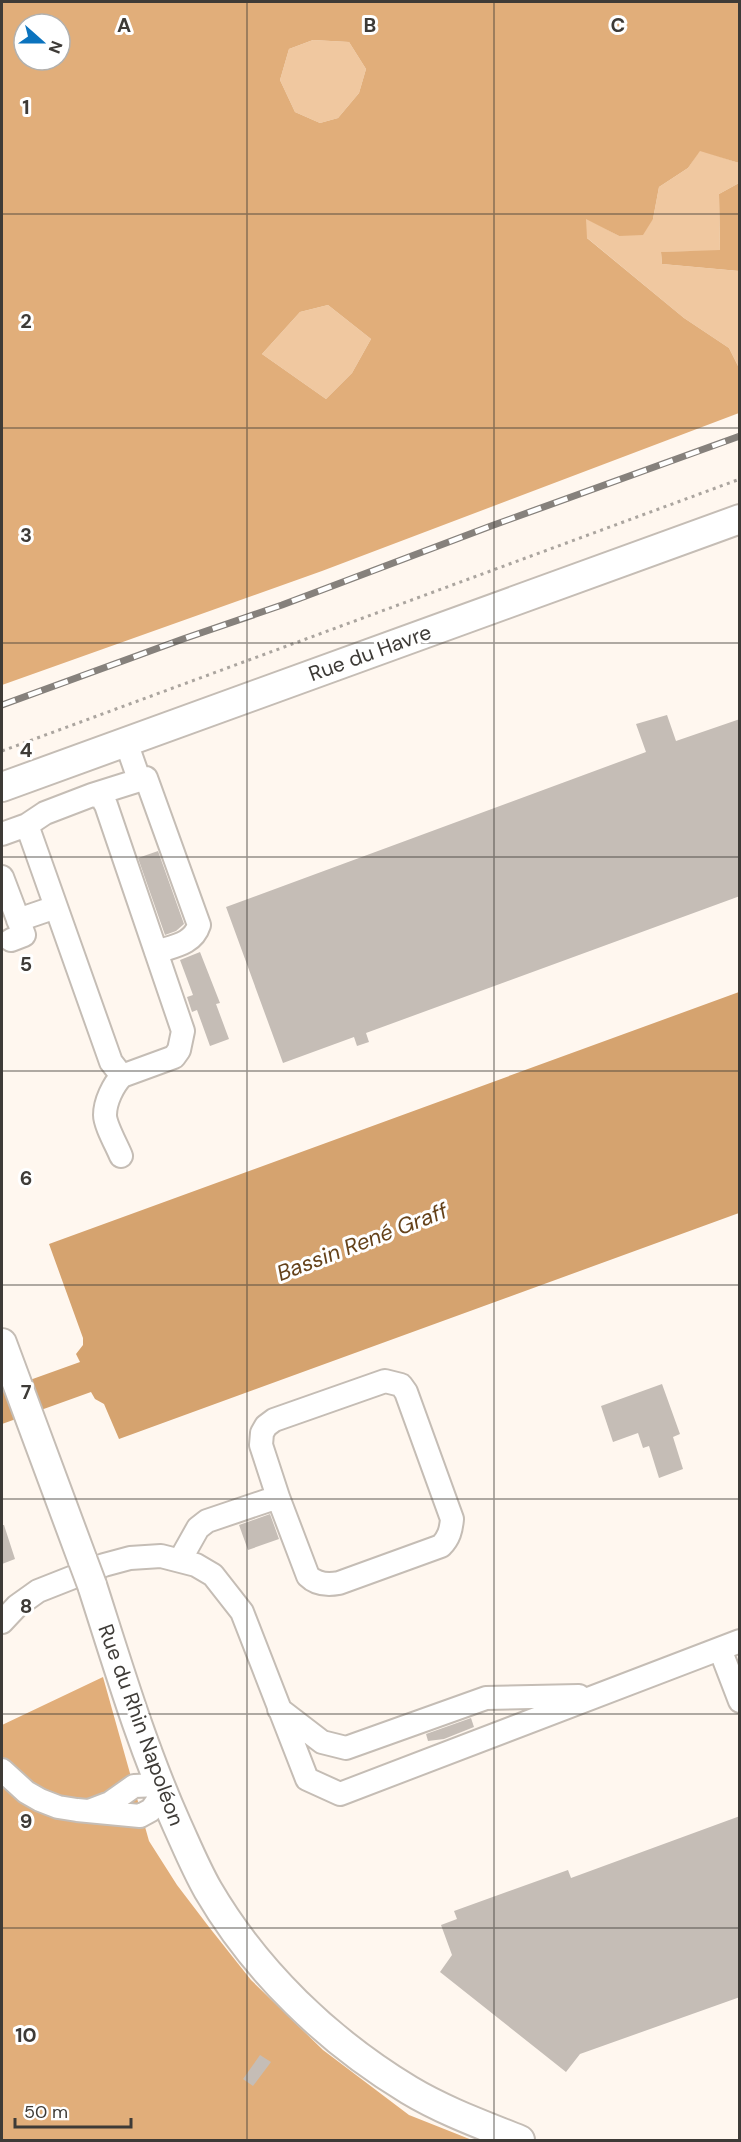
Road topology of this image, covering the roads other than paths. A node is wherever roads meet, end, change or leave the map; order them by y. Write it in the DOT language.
graph roads {
  1 [pos="740,519"];
  2 [pos="126,742"];
  3 [pos="138,777"];
  4 [pos="2,787"];
  5 [pos="92,795"];
  6 [pos="27,825"];
  7 [pos="2,834"];
  8 [pos="2,877"];
  9 [pos="56,907"];
  10 [pos="156,952"];
  11 [pos="122,1076"];
  12 [pos="121,1156"];
  13 [pos="2,1342"];
  14 [pos="278,1497"];
  15 [pos="180,1560"];
  16 [pos="2,1622"];
  17 [pos="730,1645"];
  18 [pos="735,1674"];
  19 [pos="597,1696"];
  20 [pos="740,1701"];
  21 [pos="278,1708"];
  22 [pos="2,1770"];
  23 [pos="152,1788"];
  24 [pos="90,1810"];
  25 [pos="140,1816"];
  26 [pos="194,1864"];
  27 [pos="520,2140"];
  1 -- 2 [label="main road, Rue du Havre"];
  2 -- 3 [label="street"];
  2 -- 4 [label="main road, Rue du Havre"];
  3 -- 5 [label="street"];
  3 -- 10 [label="street"];
  5 -- 6 [label="street"];
  5 -- 10 [label="street"];
  6 -- 7 [label="street"];
  6 -- 9 [label="street"];
  8 -- 9 [label="street"];
  9 -- 11 [label="street"];
  10 -- 11 [label="street"];
  11 -- 12 [label="street"];
  13 -- 23 [label="main road, Rue du Rhin Napoléon"];
  14 -- 14 [label="street"];
  14 -- 15 [label="street"];
  15 -- 16 [label="street"];
  15 -- 21 [label="street"];
  17 -- 18 [label="street"];
  17 -- 19 [label="street"];
  18 -- 20 [label="street"];
  19 -- 21 [label="street"];
  19 -- 21 [label="street"];
  22 -- 24 [label="street"];
  23 -- 24 [label="street"];
  23 -- 25 [label="street"];
  23 -- 26 [label="main road, Rue du Rhin Napoléon"];
  24 -- 25 [label="street"];
  25 -- 26 [label="street"];
  26 -- 27 [label="main road, Rue du Rhin Napoléon"];
}
